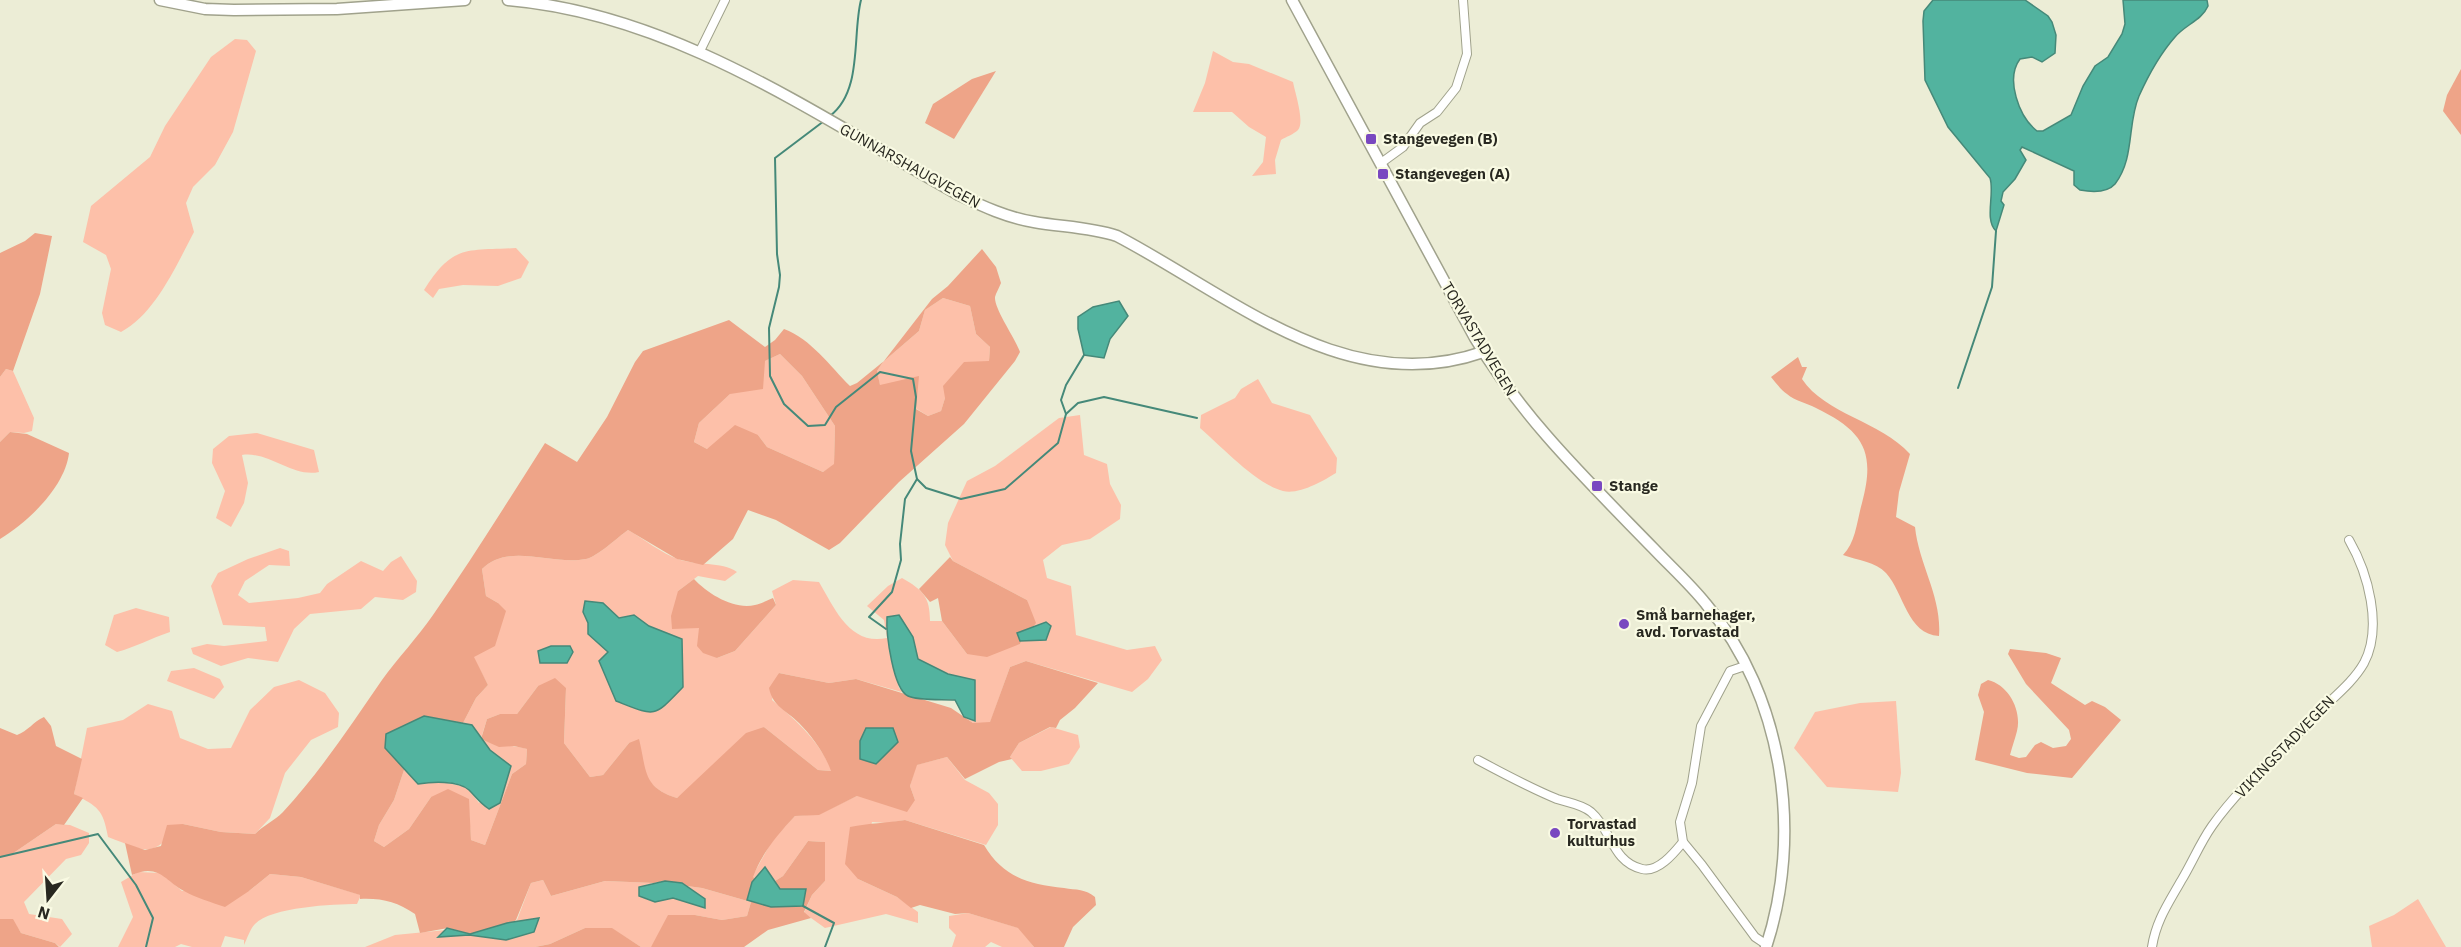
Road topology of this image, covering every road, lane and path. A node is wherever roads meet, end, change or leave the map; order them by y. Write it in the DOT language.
graph roads {
  1 [pos="160,0"];
  2 [pos="465,0"];
  3 [pos="508,0"];
  4 [pos="725,0"];
  5 [pos="1293,0"];
  6 [pos="1463,0"];
  7 [pos="699,53"];
  8 [pos="1381,163"];
  9 [pos="1483,352"];
  10 [pos="2349,540"];
  11 [pos="1745,666"];
  12 [pos="1478,760"];
  13 [pos="1683,842"];
  14 [pos="1766,946"];
  15 [pos="2152,947"];
  1 -- 2 [label="main road"];
  3 -- 7 [label="main road, GUNNARSHAUGVEGEN"];
  4 -- 7 [label="street"];
  5 -- 8 [label="main road, TORVASTADVEGEN"];
  6 -- 8 [label="street"];
  7 -- 9 [label="main road, GUNNARSHAUGVEGEN"];
  8 -- 9 [label="main road, TORVASTADVEGEN"];
  9 -- 11 [label="main road, TORVASTADVEGEN"];
  10 -- 15 [label="street, VIKINGSTADVEGEN"];
  11 -- 13 [label="street"];
  11 -- 14 [label="main road, TORVASTADVEGEN"];
  12 -- 13 [label="street"];
  13 -- 14 [label="street, TORVASTADVEGEN"];
}
